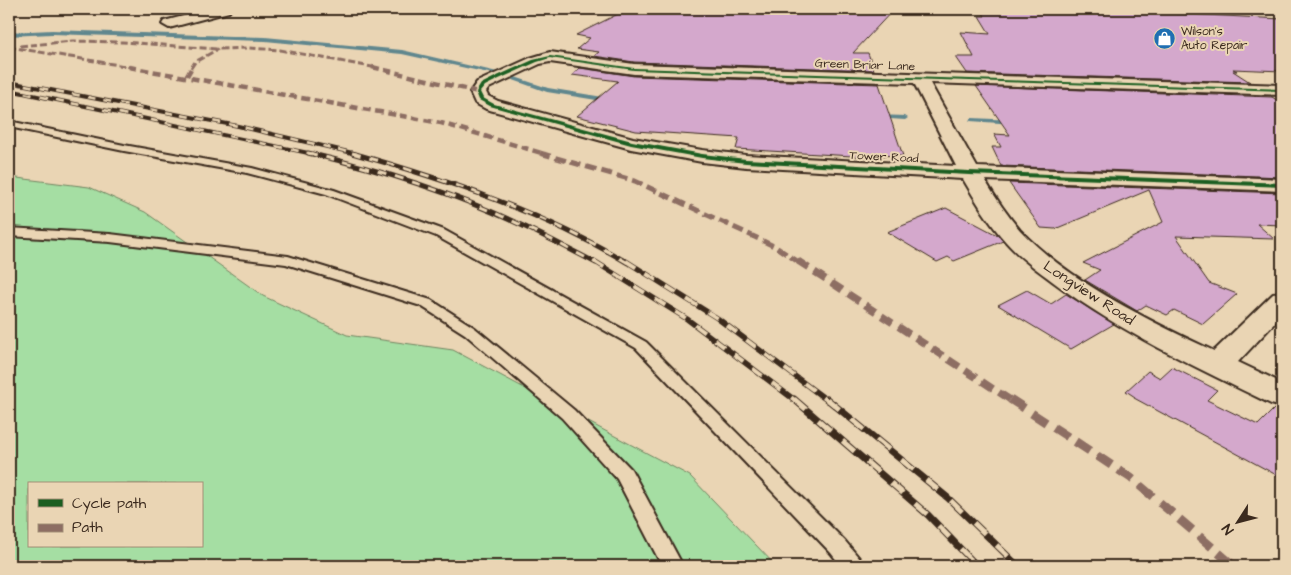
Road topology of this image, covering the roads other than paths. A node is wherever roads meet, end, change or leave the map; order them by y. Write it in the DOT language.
graph roads {
  1 [pos="224,9"];
  2 [pos="169,24"];
  3 [pos="919,78"];
  4 [pos="1282,90"];
  5 [pos="492,105"];
  6 [pos="9,124"];
  7 [pos="969,173"];
  8 [pos="1282,185"];
  9 [pos="9,232"];
  10 [pos="1282,300"];
  11 [pos="1218,365"];
  12 [pos="1282,396"];
  13 [pos="674,566"];
  14 [pos="853,566"];
  1 -- 2 [label="street"];
  3 -- 4 [label="street, Green Briar Lane"];
  3 -- 5 [label="street, Green Briar Lane"];
  3 -- 7 [label="street, Longview Road"];
  5 -- 7 [label="street, Tower Road"];
  6 -- 14 [label="lane"];
  7 -- 8 [label="street, Tower Road"];
  7 -- 11 [label="street, Longview Road"];
  9 -- 13 [label="lane"];
  10 -- 11 [label="street"];
  11 -- 12 [label="street, Longview Road"];
}
